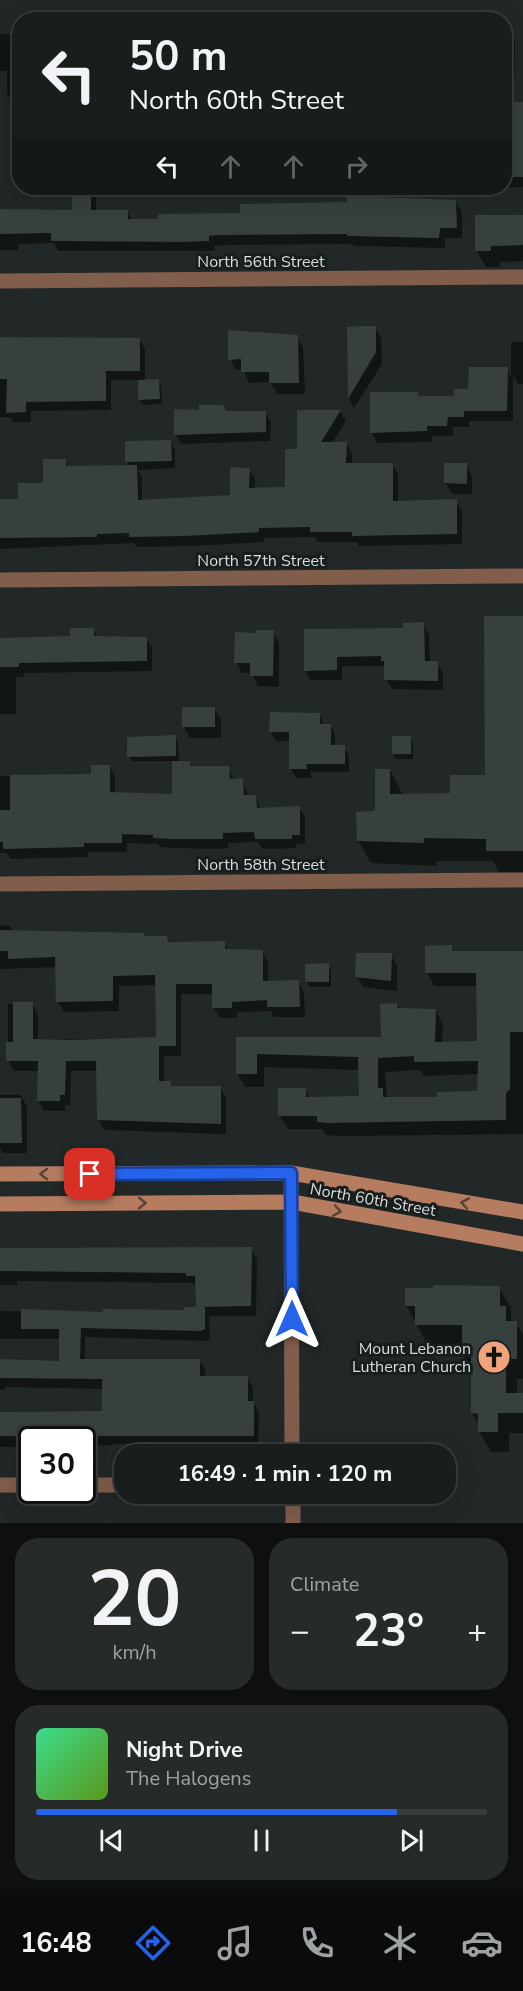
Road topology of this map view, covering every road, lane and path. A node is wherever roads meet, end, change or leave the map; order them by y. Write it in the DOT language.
graph roads {
  1 [pos="523,278"];
  2 [pos="0,281"];
  3 [pos="523,576"];
  4 [pos="0,580"];
  5 [pos="523,880"];
  6 [pos="0,884"];
  7 [pos="291,1173"];
  8 [pos="0,1174"];
  9 [pos="292,1202"];
  10 [pos="0,1204"];
  11 [pos="523,1212"];
  12 [pos="523,1244"];
  13 [pos="292,1444"];
  14 [pos="0,1485"];
  15 [pos="18,1485"];
  16 [pos="96,1485"];
  17 [pos="114,1485"];
  18 [pos="293,1504"];
  19 [pos="293,1523"];
  1 -- 2 [label="street, North 56th Street"];
  3 -- 4 [label="street, North 57th Street"];
  5 -- 6 [label="street, North 58th Street"];
  7 -- 8 [label="main road, North 60th Street, one-way"];
  7 -- 9 [label="street"];
  11 -- 7 [label="main road, North 60th Street, one-way"];
  10 -- 9 [label="main road, North 60th Street, one-way"];
  9 -- 12 [label="main road, North 60th Street, one-way"];
  9 -- 13 [label="street"];
  14 -- 15 [label="street"];
  16 -- 17 [label="street"];
  18 -- 19 [label="street"];
}
